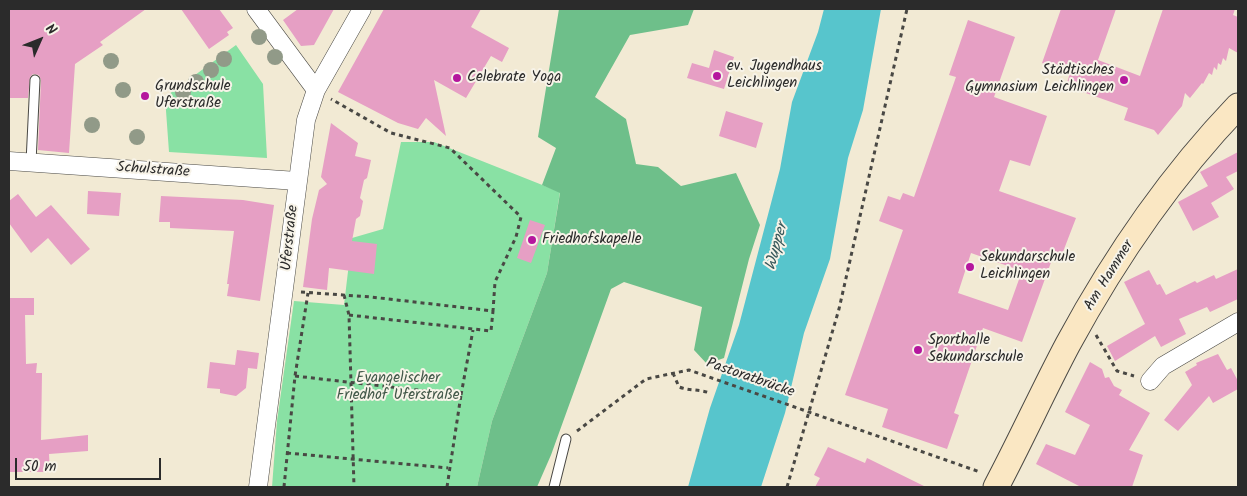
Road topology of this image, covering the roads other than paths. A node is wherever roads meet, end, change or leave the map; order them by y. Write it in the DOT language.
graph roads {
  1 [pos="256,9"];
  2 [pos="362,9"];
  3 [pos="36,80"];
  4 [pos="316,90"];
  5 [pos="1238,106"];
  6 [pos="9,162"];
  7 [pos="31,162"];
  8 [pos="297,181"];
  9 [pos="1238,322"];
  10 [pos="1150,381"];
  11 [pos="566,439"];
  12 [pos="1005,480"];
  13 [pos="258,487"];
  14 [pos="554,487"];
  1 -- 4 [label="street"];
  2 -- 4 [label="street, Uferstraße"];
  3 -- 7 [label="lane"];
  4 -- 8 [label="street, Uferstraße"];
  5 -- 12 [label="main road, Am Hammer"];
  6 -- 7 [label="street, Schulstraße"];
  7 -- 8 [label="street, Schulstraße"];
  8 -- 13 [label="street, Uferstraße"];
  9 -- 10 [label="street"];
  11 -- 14 [label="lane"];
}
